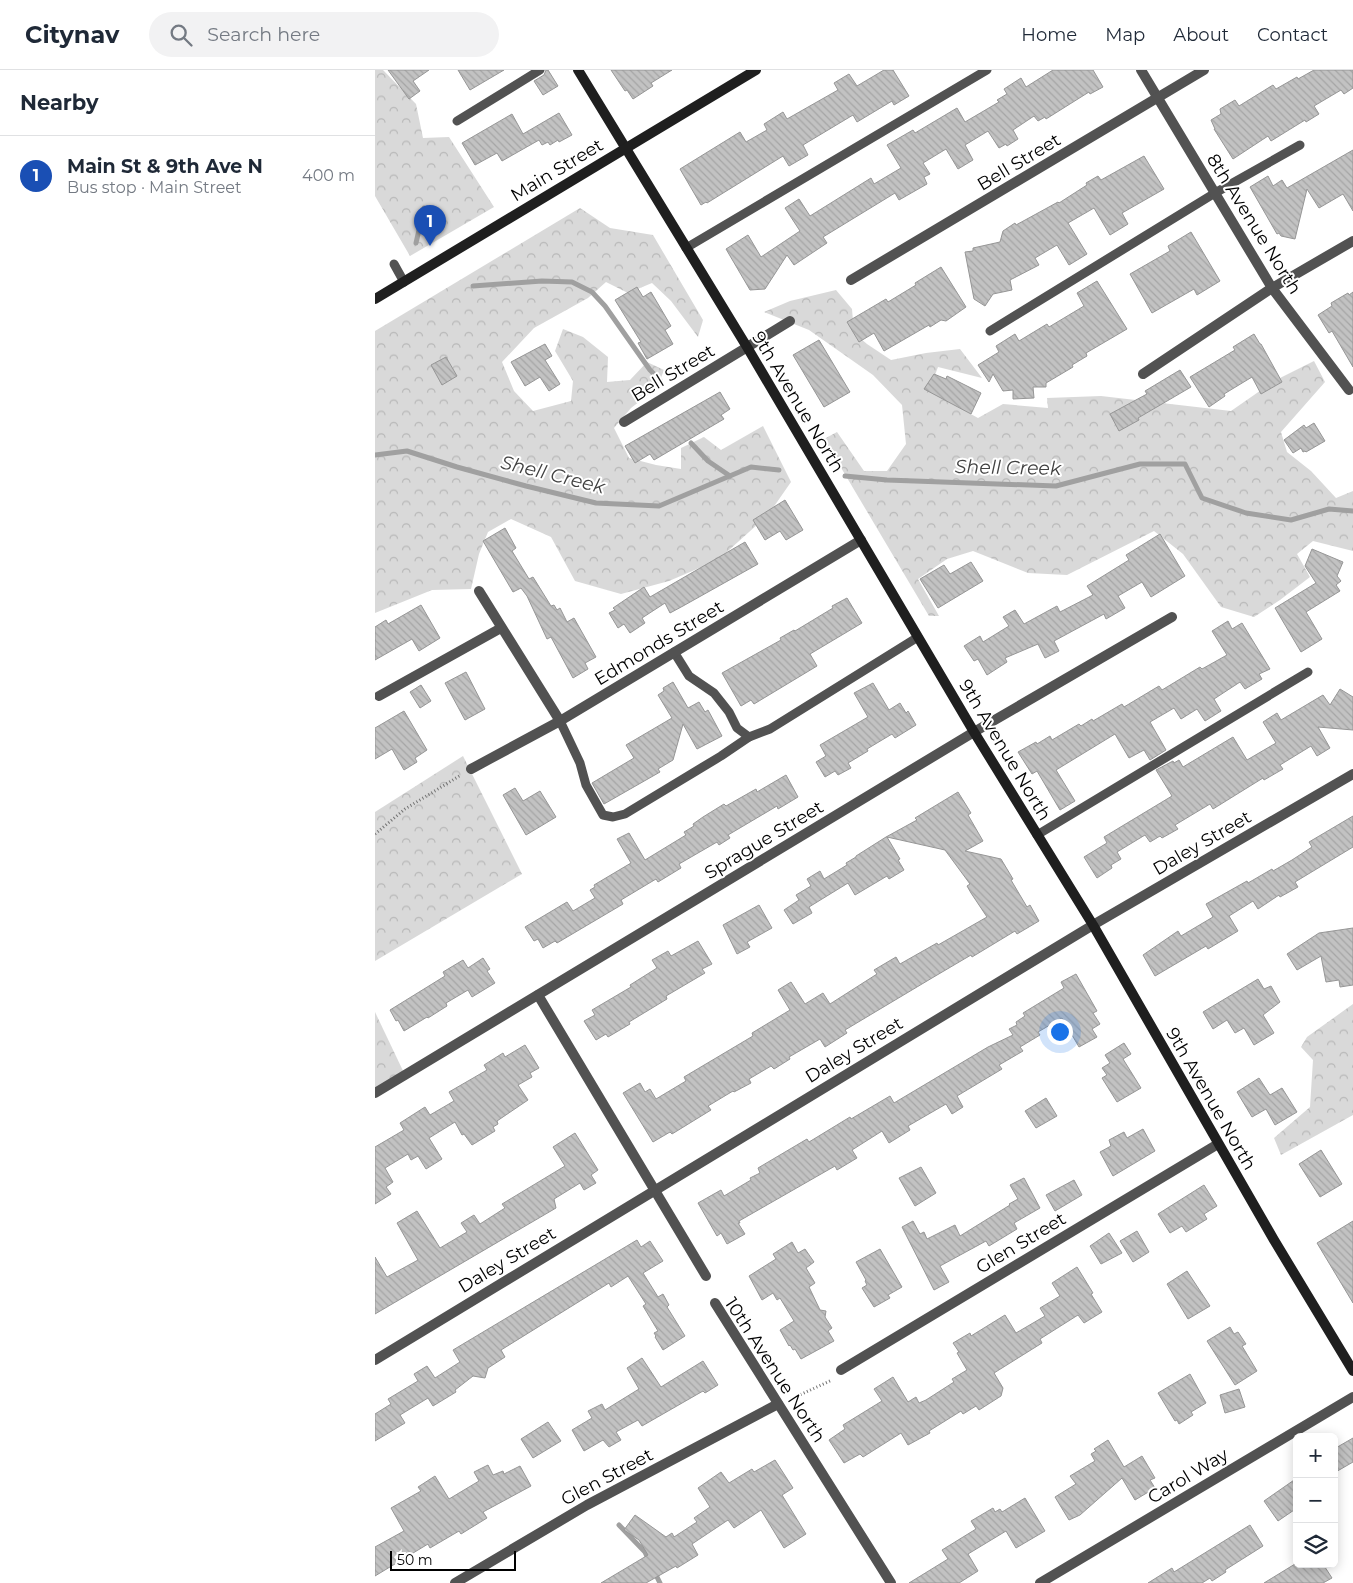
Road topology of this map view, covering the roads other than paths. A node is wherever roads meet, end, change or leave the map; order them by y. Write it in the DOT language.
graph roads {
  1 [pos="540,70"];
  2 [pos="578,70"];
  3 [pos="756,70"];
  4 [pos="987,70"];
  5 [pos="1141,70"];
  6 [pos="1203,70"];
  7 [pos="1158,98"];
  8 [pos="457,121"];
  9 [pos="1300,145"];
  10 [pos="625,148"];
  11 [pos="1215,193"];
  12 [pos="1353,241"];
  13 [pos="687,248"];
  14 [pos="394,264"];
  15 [pos="851,280"];
  16 [pos="404,282"];
  17 [pos="1272,288"];
  18 [pos="375,299"];
  19 [pos="789,321"];
  20 [pos="990,331"];
  21 [pos="747,347"];
  22 [pos="1143,374"];
  23 [pos="1349,390"];
  24 [pos="624,422"];
  25 [pos="861,540"];
  26 [pos="479,591"];
  27 [pos="1172,617"];
  28 [pos="501,628"];
  29 [pos="918,637"];
  30 [pos="674,652"];
  31 [pos="1308,672"];
  32 [pos="379,696"];
  33 [pos="560,721"];
  34 [pos="974,732"];
  35 [pos="749,737"];
  36 [pos="471,769"];
  37 [pos="1353,774"];
  38 [pos="1037,835"];
  39 [pos="1093,925"];
  40 [pos="538,995"];
  41 [pos="375,1093"];
  42 [pos="1218,1144"];
  43 [pos="655,1189"];
  44 [pos="706,1276"];
  45 [pos="715,1303"];
  46 [pos="375,1360"];
  47 [pos="841,1370"];
  48 [pos="1353,1371"];
  49 [pos="1353,1397"];
  50 [pos="778,1404"];
  51 [pos="455,1583"];
  52 [pos="891,1583"];
  53 [pos="1041,1583"];
  1 -- 8 [label="lane"];
  2 -- 10 [label="street, 9th Avenue North"];
  3 -- 10 [label="street, Main Street"];
  4 -- 13 [label="lane"];
  5 -- 7 [label="street, 8th Avenue North"];
  6 -- 7 [label="street, Bell Street"];
  7 -- 11 [label="street, 8th Avenue North"];
  7 -- 15 [label="street, Bell Street"];
  9 -- 11 [label="lane"];
  10 -- 13 [label="street, 9th Avenue North"];
  10 -- 16 [label="street, Main Street"];
  11 -- 17 [label="street, 8th Avenue North"];
  11 -- 20 [label="lane"];
  12 -- 17 [label="street"];
  13 -- 21 [label="street, 9th Avenue North"];
  14 -- 16 [label="lane"];
  16 -- 18 [label="street, Main Street"];
  17 -- 22 [label="street"];
  17 -- 23 [label="street, 8th Avenue North"];
  19 -- 21 [label="street, Bell Street"];
  21 -- 24 [label="street, Bell Street"];
  21 -- 25 [label="street, 9th Avenue North"];
  25 -- 29 [label="street, 9th Avenue North"];
  25 -- 30 [label="street, Edmonds Street"];
  26 -- 28 [label="street"];
  27 -- 34 [label="street, Sprague Street"];
  28 -- 32 [label="street"];
  28 -- 33 [label="street"];
  29 -- 34 [label="street, 9th Avenue North"];
  29 -- 35 [label="lane"];
  30 -- 33 [label="street, Edmonds Street"];
  30 -- 35 [label="lane"];
  31 -- 38 [label="lane"];
  33 -- 35 [label="lane"];
  33 -- 36 [label="street, Edmonds Street"];
  34 -- 38 [label="street, 9th Avenue North"];
  34 -- 40 [label="street, Sprague Street"];
  37 -- 39 [label="street, Daley Street"];
  38 -- 39 [label="street, 9th Avenue North"];
  39 -- 42 [label="street, 9th Avenue North"];
  39 -- 43 [label="street, Daley Street"];
  40 -- 41 [label="street, Sprague Street"];
  40 -- 43 [label="street"];
  42 -- 47 [label="street, Glen Street"];
  42 -- 48 [label="street, 9th Avenue North"];
  43 -- 44 [label="street"];
  43 -- 46 [label="street, Daley Street"];
  45 -- 50 [label="street, 10th Avenue North"];
  49 -- 53 [label="street, Carol Way"];
  50 -- 51 [label="street, Glen Street"];
  50 -- 52 [label="street, 10th Avenue North"];
}
